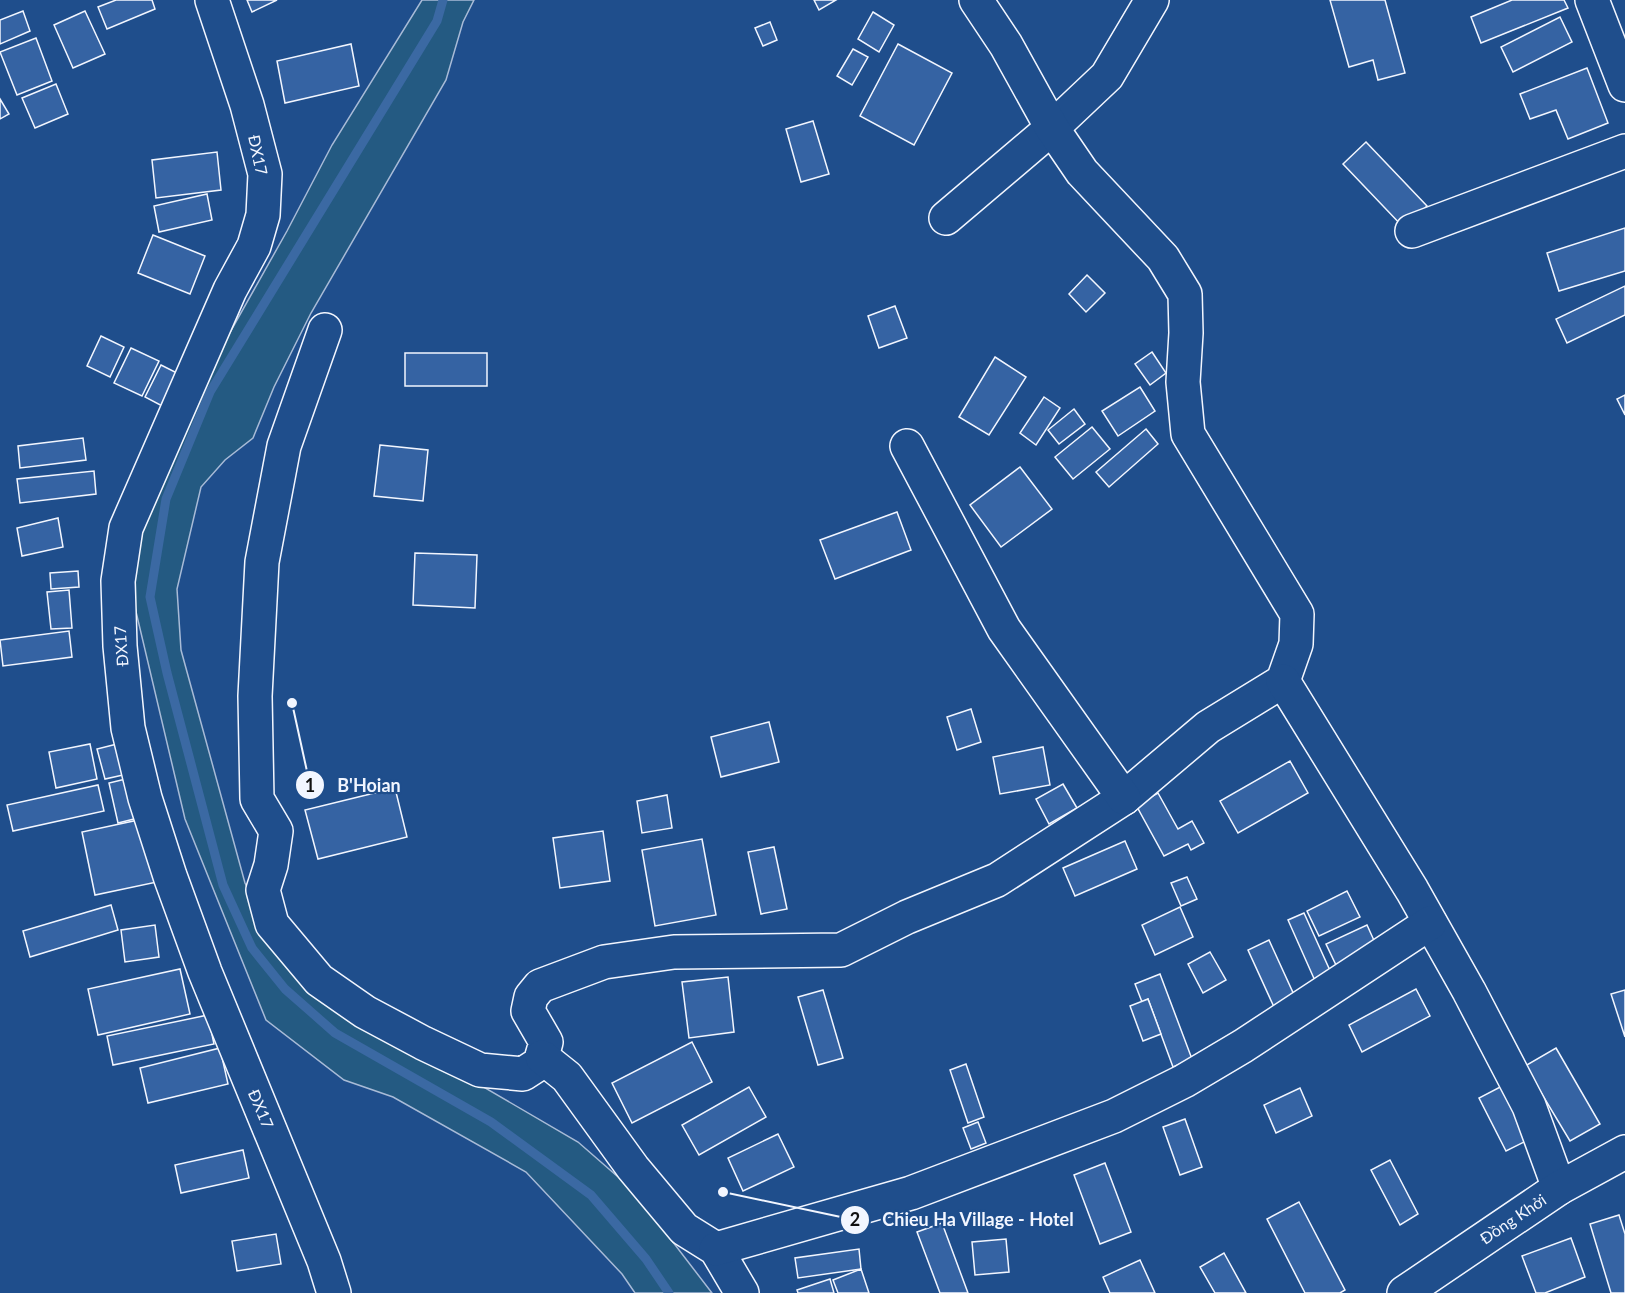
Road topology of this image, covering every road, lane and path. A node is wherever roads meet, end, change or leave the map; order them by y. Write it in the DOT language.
graph roads {
  1 [pos="212,0"];
  2 [pos="976,0"];
  3 [pos="1152,0"];
  4 [pos="1592,0"];
  5 [pos="1625,85"];
  6 [pos="1052,128"];
  7 [pos="1625,151"];
  8 [pos="946,218"];
  9 [pos="1412,231"];
  10 [pos="325,330"];
  11 [pos="907,446"];
  12 [pos="1283,681"];
  13 [pos="1124,798"];
  14 [pos="1430,923"];
  15 [pos="542,1057"];
  16 [pos="1625,1152"];
  17 [pos="1559,1188"];
  18 [pos="716,1249"];
  19 [pos="334,1293"];
  20 [pos="742,1293"];
  21 [pos="1404,1293"];
  1 -- 19 [label="street, ĐX17"];
  2 -- 6 [label="street"];
  3 -- 6 [label="street"];
  4 -- 5 [label="street"];
  6 -- 8 [label="street"];
  6 -- 12 [label="street"];
  7 -- 9 [label="street"];
  10 -- 15 [label="street"];
  11 -- 13 [label="street"];
  12 -- 13 [label="street"];
  12 -- 14 [label="street"];
  13 -- 15 [label="street"];
  14 -- 17 [label="street"];
  14 -- 18 [label="street"];
  15 -- 18 [label="street"];
  16 -- 17 [label="street, Đồng Khởi"];
  17 -- 21 [label="street, Đồng Khởi"];
  18 -- 20 [label="street"];
}
